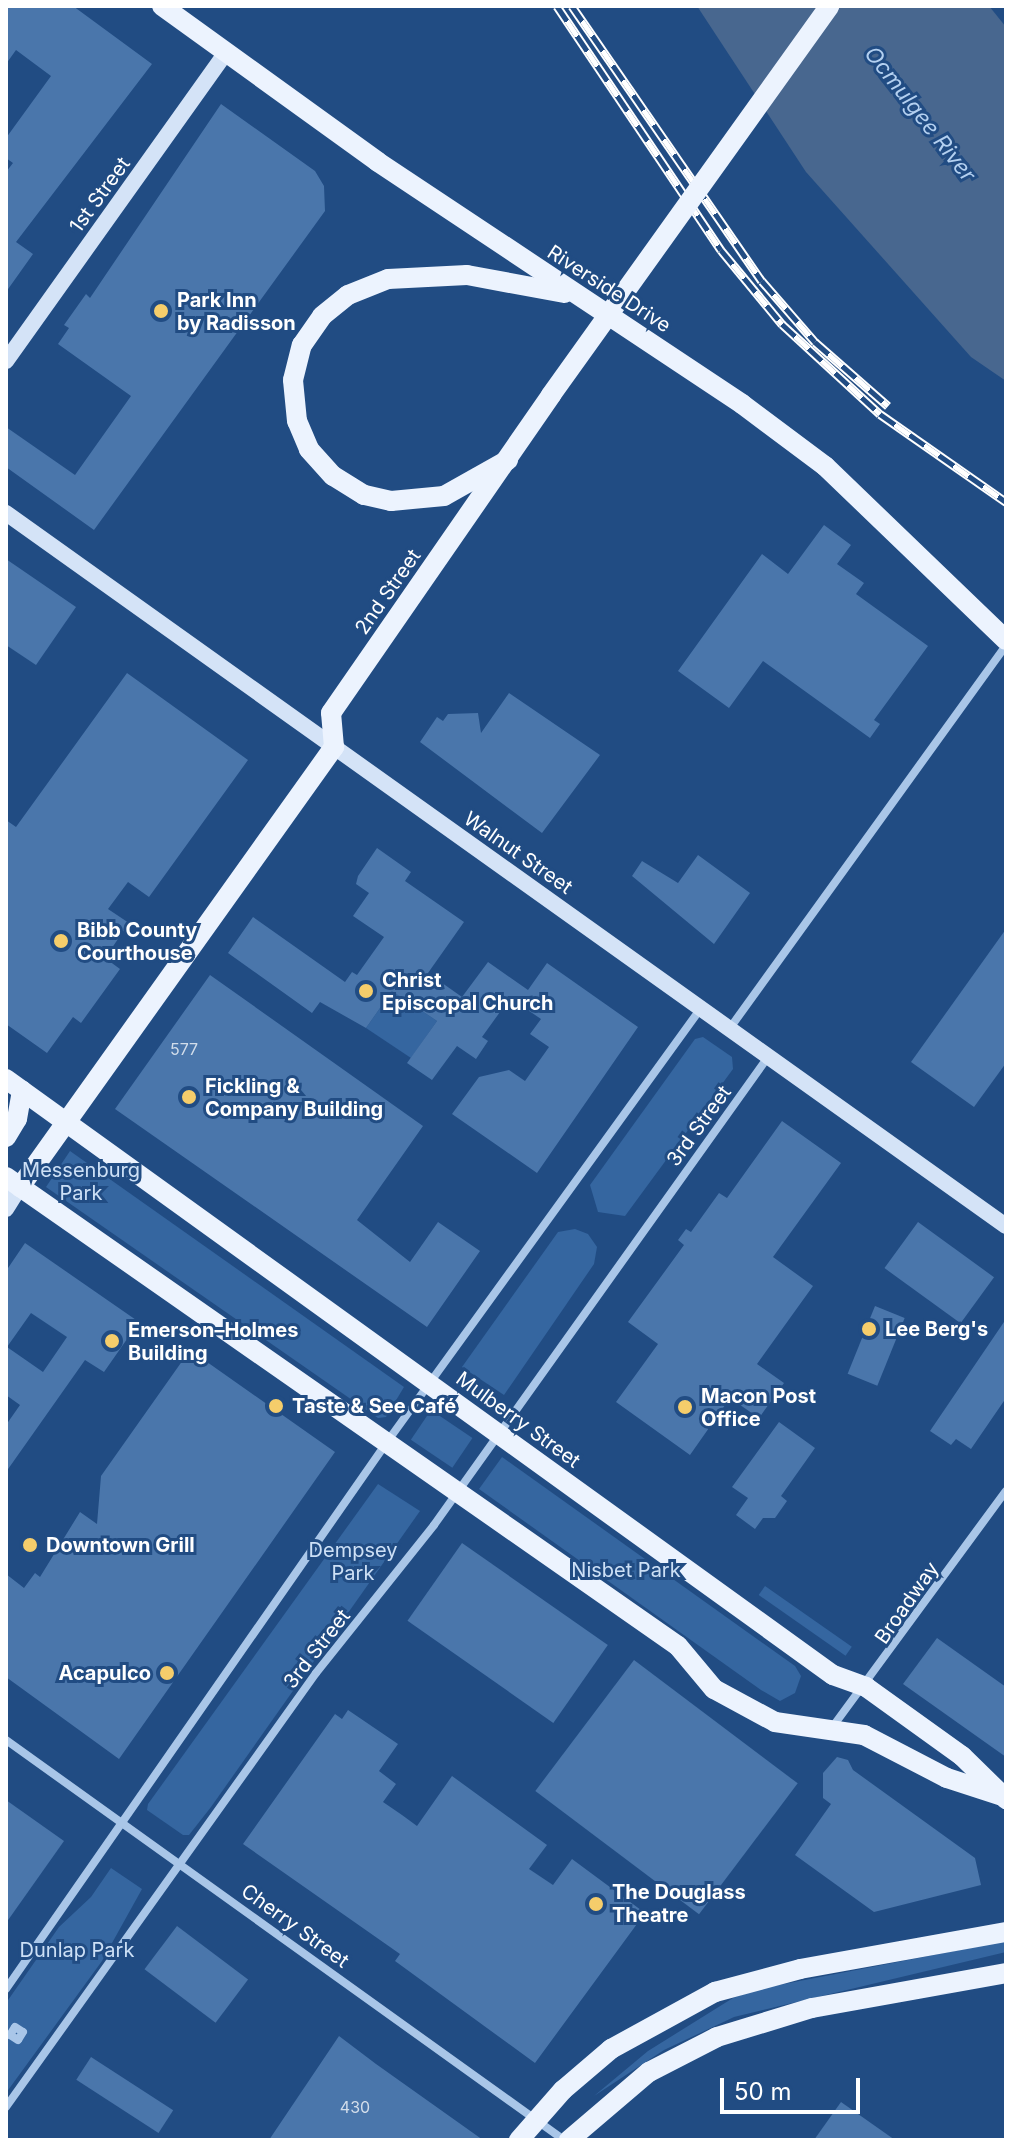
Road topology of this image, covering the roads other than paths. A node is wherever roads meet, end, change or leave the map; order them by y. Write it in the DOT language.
graph roads {
  1 [pos="162,6"];
  2 [pos="829,6"];
  3 [pos="226,53"];
  4 [pos="570,294"];
  5 [pos="6,361"];
  6 [pos="512,458"];
  7 [pos="6,513"];
  8 [pos="1006,640"];
  9 [pos="1006,646"];
  10 [pos="334,747"];
  11 [pos="701,1007"];
  12 [pos="730,1028"];
  13 [pos="768,1057"];
  14 [pos="14,1085"];
  15 [pos="67,1122"];
  16 [pos="6,1137"];
  17 [pos="13,1182"];
  18 [pos="6,1209"];
  19 [pos="1006,1226"];
  20 [pos="432,1383"];
  21 [pos="500,1434"];
  22 [pos="387,1442"];
  23 [pos="1006,1491"];
  24 [pos="457,1492"];
  25 [pos="866,1687"];
  26 [pos="830,1731"];
  27 [pos="6,1740"];
  28 [pos="1004,1798"];
  29 [pos="120,1821"];
  30 [pos="181,1865"];
  31 [pos="1006,1932"];
  32 [pos="1006,1973"];
  33 [pos="6,1989"];
  34 [pos="6,2107"];
  35 [pos="535,2120"];
  36 [pos="519,2140"];
  37 [pos="566,2140"];
  1 -- 3 [label="main road, Riverside Drive"];
  2 -- 6 [label="main road, 2nd Street, bridge"];
  3 -- 4 [label="main road, Riverside Drive"];
  3 -- 5 [label="street, 1st Street"];
  4 -- 6 [label="main road"];
  4 -- 8 [label="main road, Riverside Drive"];
  6 -- 10 [label="main road, 2nd Street"];
  7 -- 10 [label="street, Walnut Street"];
  9 -- 12 [label="street"];
  10 -- 11 [label="street, Walnut Street"];
  10 -- 15 [label="main road"];
  11 -- 12 [label="street, Walnut Street"];
  11 -- 20 [label="street"];
  12 -- 13 [label="street, Walnut Street"];
  13 -- 19 [label="street, Walnut Street"];
  13 -- 21 [label="street, 3rd Street"];
  14 -- 15 [label="main road, Mulberry Street"];
  14 -- 16 [label="main road"];
  15 -- 17 [label="main road"];
  15 -- 20 [label="main road, Mulberry Street"];
  17 -- 18 [label="street"];
  17 -- 22 [label="main road, Mulberry Street"];
  20 -- 21 [label="main road, Mulberry Street"];
  20 -- 22 [label="street"];
  21 -- 24 [label="street, 3rd Street"];
  21 -- 25 [label="main road, Mulberry Street"];
  22 -- 24 [label="main road, Mulberry Street"];
  22 -- 29 [label="street"];
  23 -- 25 [label="street, Broadway"];
  24 -- 26 [label="main road, Mulberry Street"];
  24 -- 30 [label="street, 3rd Street"];
  25 -- 26 [label="street, Broadway"];
  25 -- 28 [label="main road, Mulberry Street"];
  26 -- 28 [label="main road, Mulberry Street"];
  27 -- 29 [label="street, Cherry Street"];
  29 -- 30 [label="street, Cherry Street"];
  29 -- 33 [label="street"];
  30 -- 34 [label="street, 3rd Street"];
  30 -- 35 [label="street, Cherry Street"];
  31 -- 35 [label="main road"];
  32 -- 37 [label="main road"];
  35 -- 36 [label="main road"];
  35 -- 37 [label="street, Cherry Street"];
}
